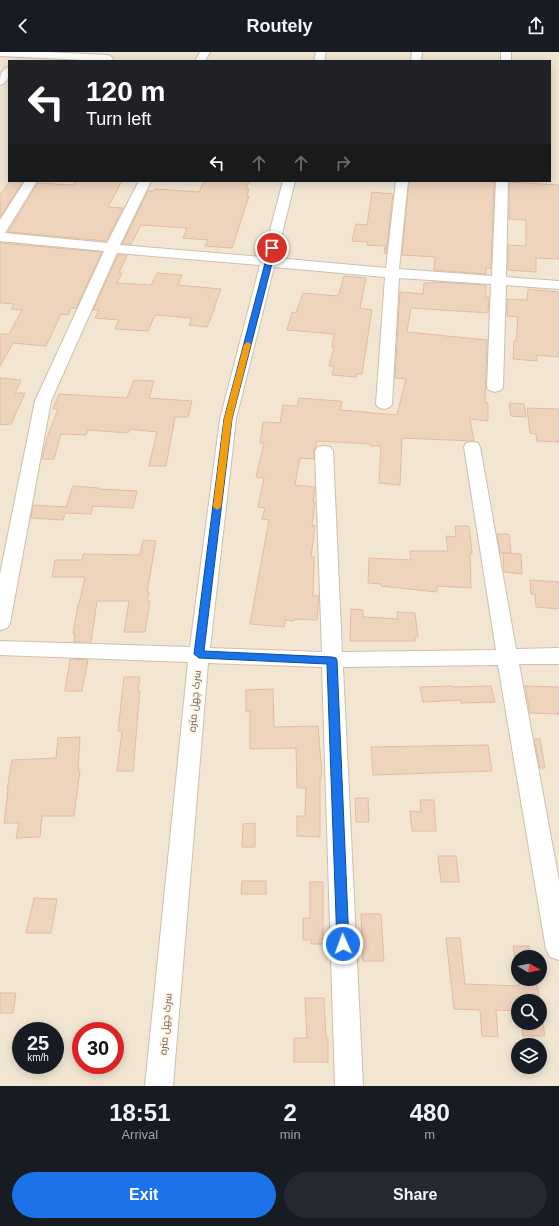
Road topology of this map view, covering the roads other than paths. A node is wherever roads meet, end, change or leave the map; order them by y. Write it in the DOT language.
graph roads {
  1 [pos="0,53"];
  2 [pos="19,56"];
  3 [pos="108,57"];
  4 [pos="8,71"];
  5 [pos="0,82"];
  6 [pos="31,182"];
  7 [pos="144,182"];
  8 [pos="289,182"];
  9 [pos="402,182"];
  10 [pos="502,182"];
  11 [pos="0,231"];
  12 [pos="0,236"];
  13 [pos="112,248"];
  14 [pos="269,262"];
  15 [pos="392,273"];
  16 [pos="500,282"];
  17 [pos="559,285"];
  18 [pos="495,388"];
  19 [pos="384,404"];
  20 [pos="472,447"];
  21 [pos="324,451"];
  22 [pos="0,623"];
  23 [pos="0,648"];
  24 [pos="199,654"];
  25 [pos="507,656"];
  26 [pos="559,656"];
  27 [pos="332,660"];
  28 [pos="559,949"];
  29 [pos="159,1086"];
  30 [pos="349,1086"];
  1 -- 2 [label="street"];
  2 -- 3 [label="street"];
  4 -- 5 [label="street"];
  6 -- 11 [label="street"];
  7 -- 13 [label="street"];
  8 -- 14 [label="street, سرک چهل متره"];
  9 -- 15 [label="street"];
  10 -- 16 [label="street"];
  12 -- 13 [label="street"];
  13 -- 14 [label="street"];
  13 -- 22 [label="street"];
  14 -- 15 [label="street"];
  14 -- 24 [label="street, سرک چهل متره"];
  15 -- 16 [label="street"];
  15 -- 19 [label="street"];
  16 -- 17 [label="street"];
  16 -- 18 [label="street"];
  20 -- 25 [label="street"];
  21 -- 27 [label="street"];
  23 -- 24 [label="street"];
  24 -- 27 [label="street"];
  24 -- 29 [label="street, سرک چهل متره"];
  25 -- 26 [label="street"];
  25 -- 27 [label="street"];
  25 -- 28 [label="street"];
  27 -- 30 [label="street"];
}
